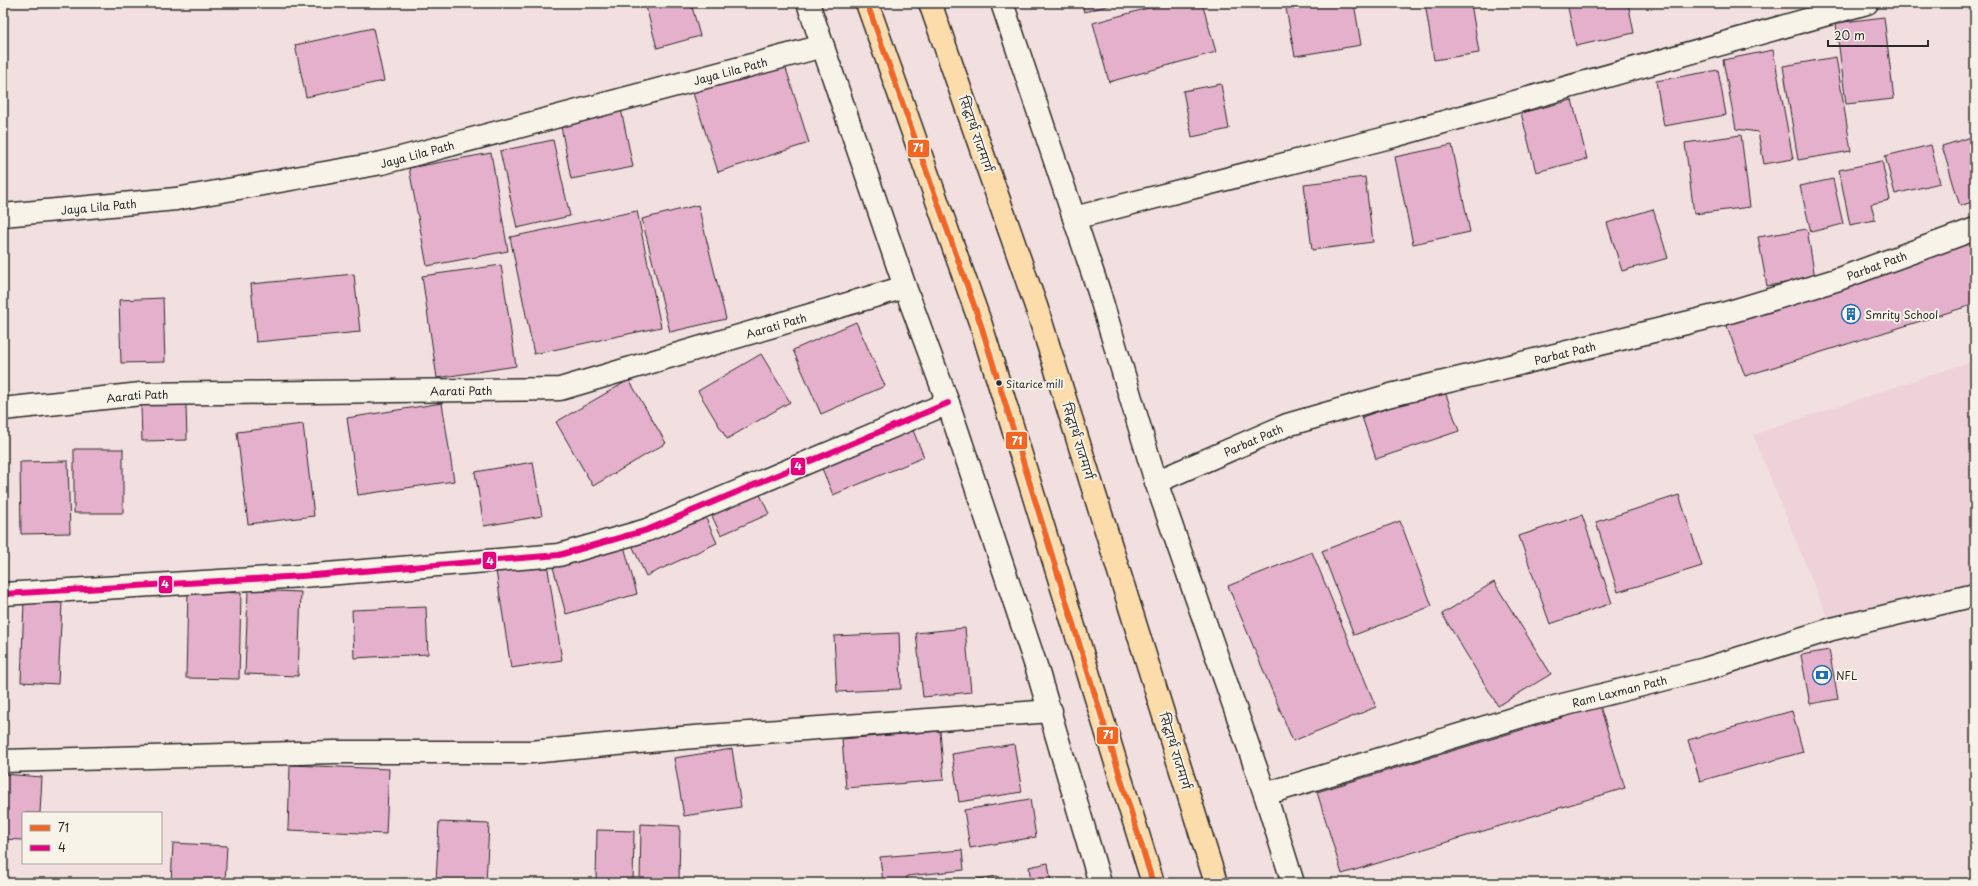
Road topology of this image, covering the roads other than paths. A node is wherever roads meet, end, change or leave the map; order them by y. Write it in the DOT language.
graph roads {
  1 [pos="808,3"];
  2 [pos="867,3"];
  3 [pos="930,3"];
  4 [pos="1002,3"];
  5 [pos="1867,3"];
  6 [pos="823,46"];
  7 [pos="3,215"];
  8 [pos="1074,218"];
  9 [pos="1975,229"];
  10 [pos="905,287"];
  11 [pos="948,403"];
  12 [pos="3,409"];
  13 [pos="1156,482"];
  14 [pos="3,594"];
  15 [pos="1975,595"];
  16 [pos="1051,711"];
  17 [pos="3,761"];
  18 [pos="1265,794"];
  19 [pos="1100,883"];
  20 [pos="1153,883"];
  21 [pos="1216,883"];
  22 [pos="1293,883"];
  1 -- 6 [label="street"];
  2 -- 20 [label="highway"];
  3 -- 21 [label="highway, सिद्धार्थ राजमार्ग"];
  4 -- 8 [label="street"];
  5 -- 8 [label="street"];
  6 -- 7 [label="street, Jaya Lila Path"];
  6 -- 10 [label="street"];
  8 -- 13 [label="street"];
  9 -- 13 [label="street, Parbat Path"];
  10 -- 11 [label="street"];
  10 -- 12 [label="street, Aarati Path"];
  11 -- 14 [label="street"];
  11 -- 16 [label="street"];
  13 -- 18 [label="street"];
  15 -- 18 [label="street, Ram Laxman Path"];
  16 -- 17 [label="street"];
  16 -- 19 [label="street"];
  18 -- 22 [label="street"];
}
